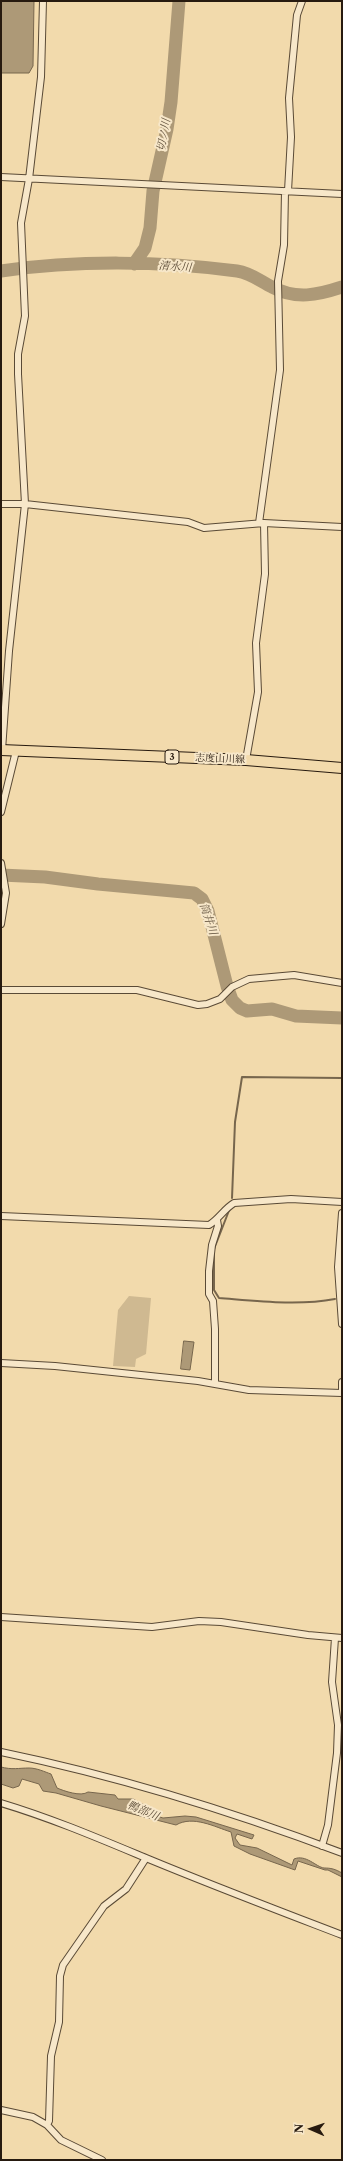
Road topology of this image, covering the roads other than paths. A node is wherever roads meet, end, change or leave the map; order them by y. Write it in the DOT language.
graph roads {
  1 [pos="43,1"];
  2 [pos="302,1"];
  3 [pos="1,177"];
  4 [pos="29,178"];
  5 [pos="287,191"];
  6 [pos="342,194"];
  7 [pos="1,504"];
  8 [pos="25,504"];
  9 [pos="262,523"];
  10 [pos="342,527"];
  11 [pos="2,750"];
  12 [pos="16,751"];
  13 [pos="246,760"];
  14 [pos="342,768"];
  15 [pos="1,812"];
  16 [pos="1,863"];
  17 [pos="1,866"];
  18 [pos="1,924"];
  19 [pos="342,984"];
  20 [pos="1,990"];
  21 [pos="342,1202"];
  22 [pos="342,1213"];
  23 [pos="1,1216"];
  24 [pos="217,1220"];
  25 [pos="342,1324"];
  26 [pos="1,1363"];
  27 [pos="342,1382"];
  28 [pos="216,1384"];
  29 [pos="342,1393"];
  30 [pos="1,1617"];
  31 [pos="339,1638"];
  32 [pos="1,1752"];
  33 [pos="1,1803"];
  34 [pos="322,1846"];
  35 [pos="342,1853"];
  36 [pos="146,1858"];
  37 [pos="342,1935"];
  38 [pos="1,2110"];
  39 [pos="47,2125"];
  40 [pos="102,2160"];
  1 -- 4 [label="street"];
  2 -- 5 [label="street"];
  3 -- 4 [label="street"];
  4 -- 5 [label="street"];
  4 -- 8 [label="street"];
  5 -- 6 [label="street"];
  5 -- 9 [label="street"];
  7 -- 8 [label="street"];
  8 -- 9 [label="street"];
  8 -- 11 [label="street"];
  9 -- 10 [label="street"];
  9 -- 13 [label="street"];
  11 -- 12 [label="main road, 志度山川線 / 3"];
  12 -- 13 [label="main road, 志度山川線 / 3"];
  12 -- 15 [label="street"];
  13 -- 14 [label="main road, 志度山川線 / 3"];
  16 -- 17 [label="street"];
  17 -- 18 [label="street"];
  19 -- 20 [label="street"];
  21 -- 24 [label="street"];
  22 -- 25 [label="street"];
  23 -- 24 [label="street"];
  24 -- 28 [label="street"];
  26 -- 28 [label="street"];
  27 -- 29 [label="street"];
  28 -- 29 [label="street"];
  30 -- 31 [label="street"];
  31 -- 34 [label="street"];
  32 -- 34 [label="street"];
  33 -- 36 [label="street"];
  34 -- 35 [label="street"];
  36 -- 37 [label="street"];
  36 -- 39 [label="street"];
  38 -- 39 [label="street"];
  39 -- 40 [label="street"];
}
